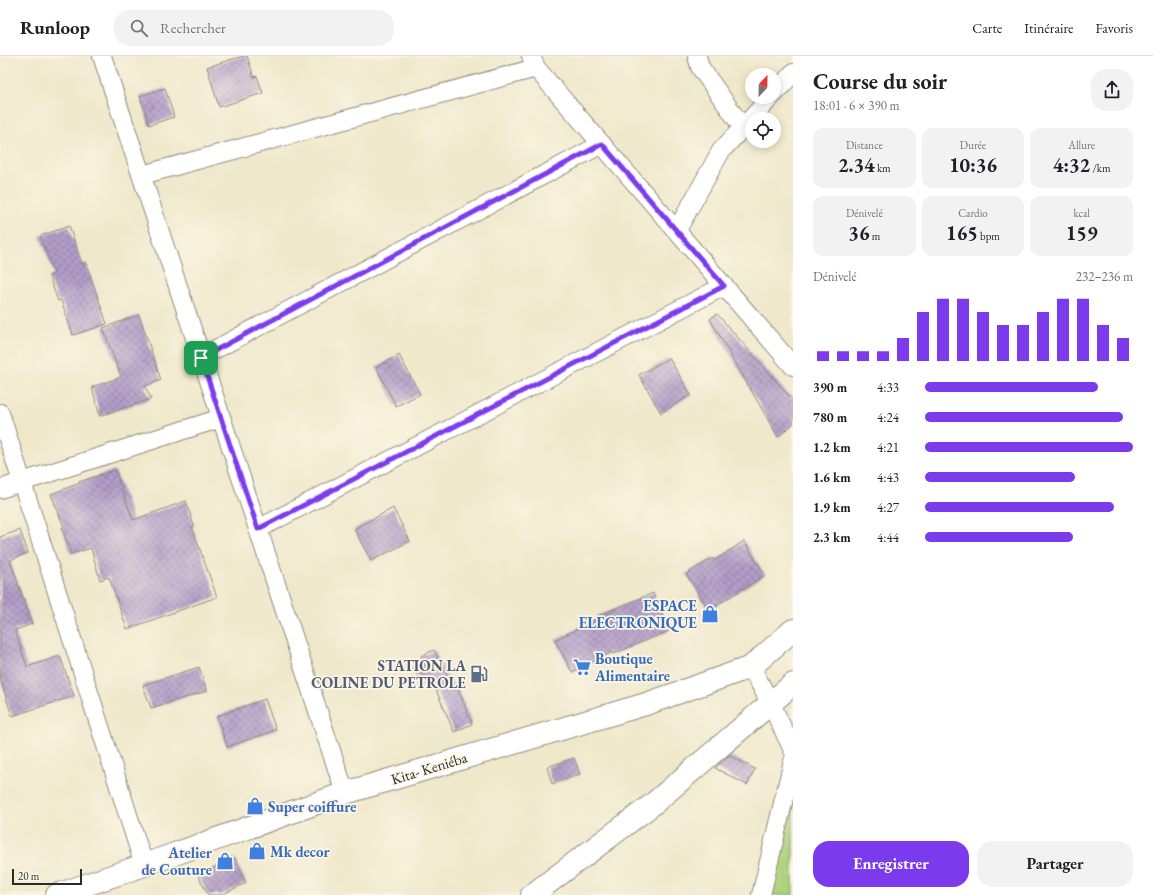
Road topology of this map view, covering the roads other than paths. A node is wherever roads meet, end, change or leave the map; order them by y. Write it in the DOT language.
graph roads {
  1 [pos="102,56"];
  2 [pos="697,56"];
  3 [pos="534,62"];
  4 [pos="793,73"];
  5 [pos="781,86"];
  6 [pos="765,104"];
  7 [pos="743,128"];
  8 [pos="602,144"];
  9 [pos="142,175"];
  10 [pos="677,230"];
  11 [pos="724,286"];
  12 [pos="201,358"];
  13 [pos="793,366"];
  14 [pos="0,413"];
  15 [pos="222,418"];
  16 [pos="22,482"];
  17 [pos="0,489"];
  18 [pos="258,529"];
  19 [pos="793,630"];
  20 [pos="751,667"];
  21 [pos="793,684"];
  22 [pos="771,704"];
  23 [pos="793,750"];
  24 [pos="793,761"];
  25 [pos="345,793"];
  26 [pos="144,865"];
  27 [pos="70,893"];
  28 [pos="532,895"];
  29 [pos="761,895"];
  1 -- 9 [label="street"];
  2 -- 7 [label="street"];
  3 -- 8 [label="street"];
  3 -- 9 [label="street"];
  4 -- 5 [label="street"];
  6 -- 7 [label="street"];
  7 -- 10 [label="street"];
  8 -- 10 [label="street"];
  8 -- 12 [label="street"];
  9 -- 12 [label="street"];
  10 -- 11 [label="street"];
  11 -- 13 [label="street"];
  11 -- 18 [label="street"];
  12 -- 15 [label="street"];
  14 -- 16 [label="street"];
  15 -- 16 [label="street"];
  15 -- 18 [label="street"];
  16 -- 17 [label="street"];
  16 -- 26 [label="street"];
  18 -- 25 [label="street"];
  19 -- 20 [label="main road, Kita- Keniéba"];
  20 -- 22 [label="street"];
  20 -- 25 [label="main road, Kita- Keniéba"];
  21 -- 22 [label="main road"];
  22 -- 23 [label="street"];
  22 -- 28 [label="main road"];
  24 -- 29 [label="street"];
  25 -- 26 [label="main road, Kita- Keniéba"];
  26 -- 27 [label="main road, Kita- Keniéba"];
}
